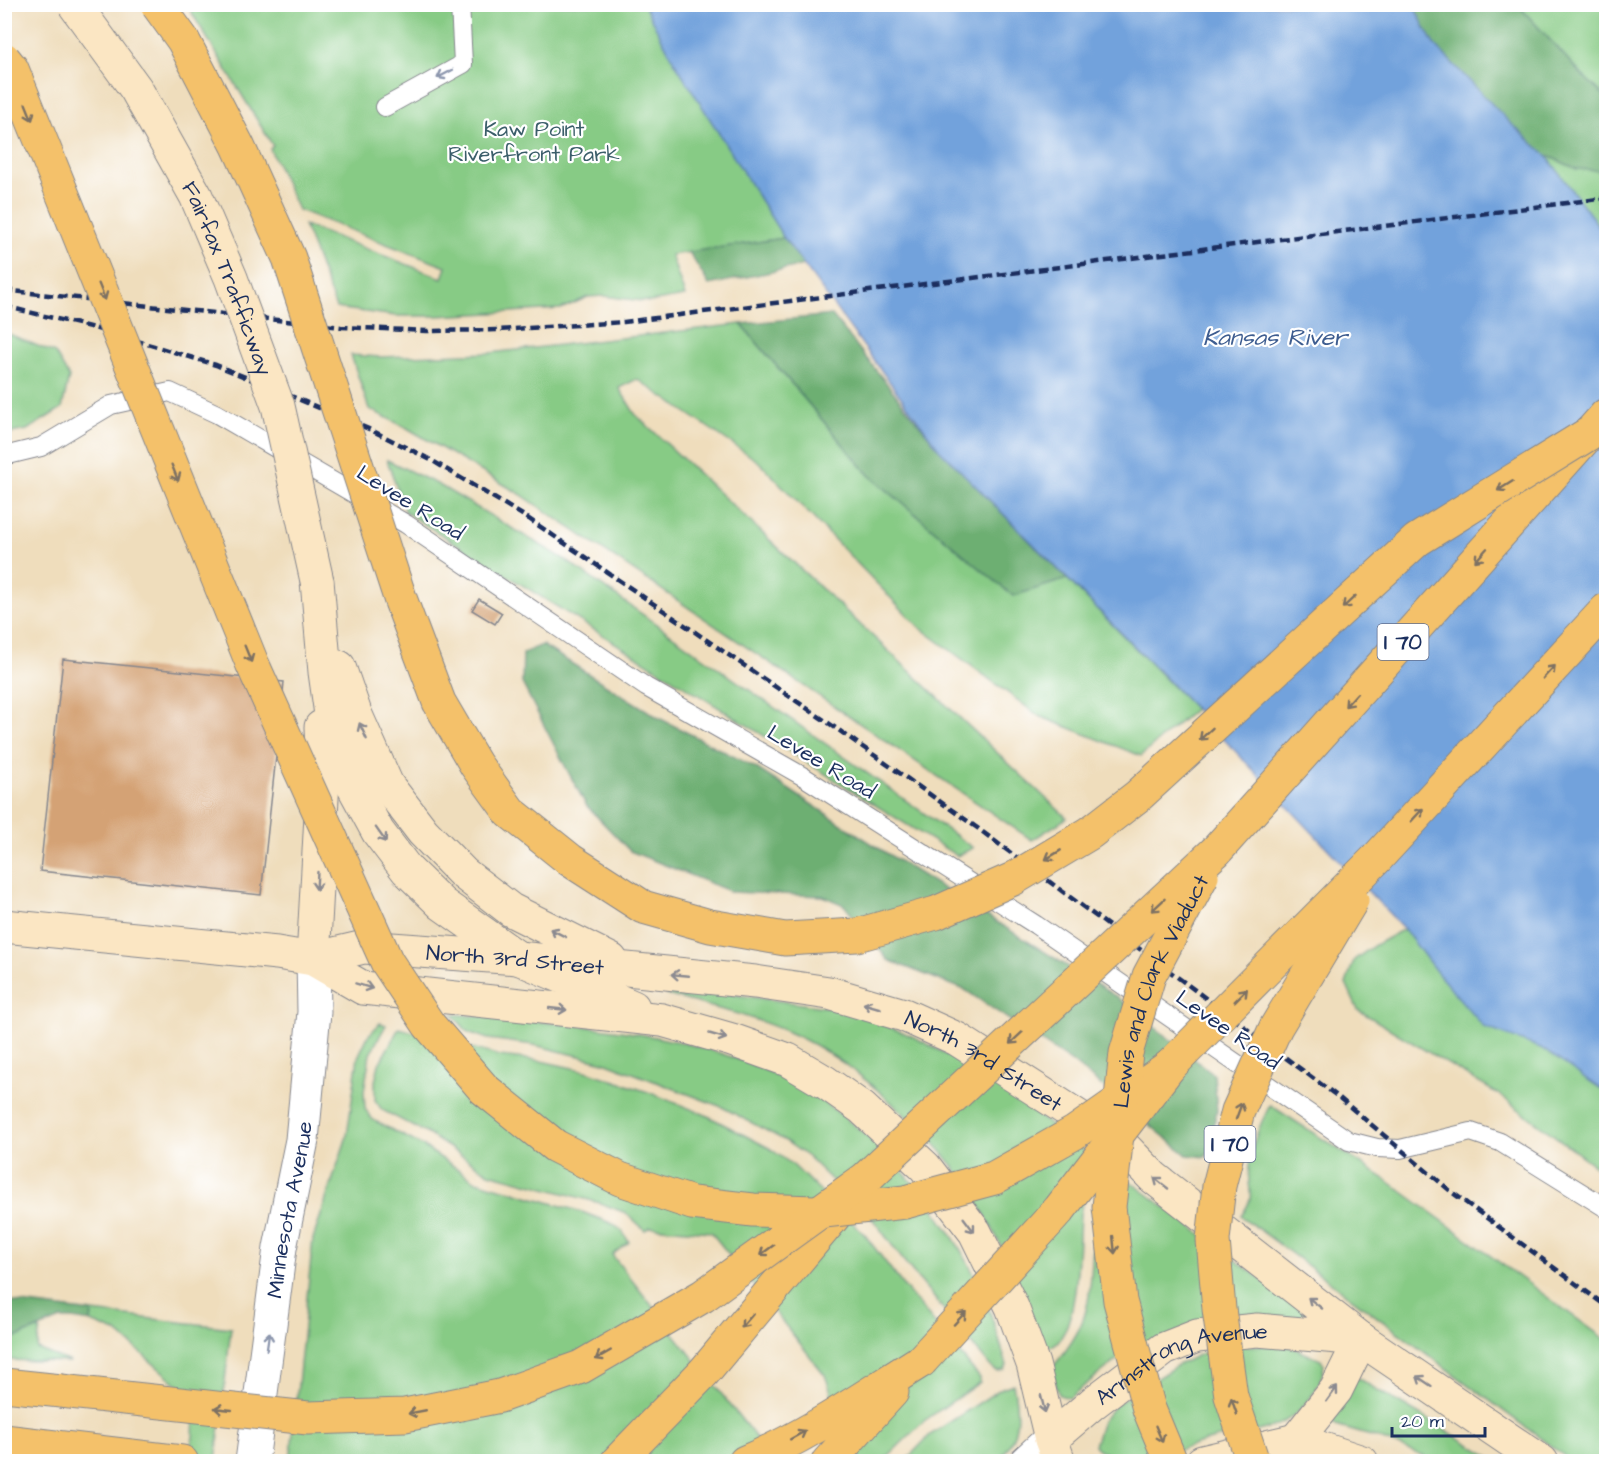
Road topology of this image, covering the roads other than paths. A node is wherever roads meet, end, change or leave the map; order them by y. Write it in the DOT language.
graph roads {
  1 [pos="74,4"];
  2 [pos="157,4"];
  3 [pos="460,4"];
  4 [pos="4,59"];
  5 [pos="385,107"];
  6 [pos="1598,424"];
  7 [pos="4,456"];
  8 [pos="317,581"];
  9 [pos="1606,610"];
  10 [pos="337,782"];
  11 [pos="1216,851"];
  12 [pos="1377,858"];
  13 [pos="4,926"];
  14 [pos="518,958"];
  15 [pos="313,959"];
  16 [pos="628,970"];
  17 [pos="662,1020"];
  18 [pos="1170,1066"];
  19 [pos="865,1179"];
  20 [pos="1606,1208"];
  21 [pos="1361,1339"];
  22 [pos="921,1361"];
  23 [pos="4,1385"];
  24 [pos="1296,1440"];
  25 [pos="4,1441"];
  26 [pos="1055,1450"];
  27 [pos="182,1461"];
  28 [pos="252,1461"];
  29 [pos="617,1461"];
  30 [pos="745,1461"];
  31 [pos="828,1461"];
  32 [pos="1026,1461"];
  33 [pos="1171,1461"];
  34 [pos="1202,1461"];
  35 [pos="1253,1461"];
  36 [pos="1362,1461"];
  37 [pos="1542,1461"];
  1 -- 8 [label="main road, Fairfax Trafficway, bridge"];
  6 -- 2 [label="highway, one-way, bridge"];
  3 -- 5 [label="lane, one-way"];
  4 -- 18 [label="highway, one-way, bridge"];
  6 -- 11 [label="highway, Lewis and Clark Viaduct / I 70, one-way, bridge"];
  7 -- 20 [label="lane, Levee Road"];
  8 -- 10 [label="main road"];
  16 -- 8 [label="main road, one-way"];
  12 -- 9 [label="highway, I 70, one-way"];
  10 -- 14 [label="main road, one-way"];
  10 -- 15 [label="main road, one-way"];
  11 -- 19 [label="highway, one-way, bridge"];
  11 -- 33 [label="highway, Lewis and Clark Viaduct / I 70, one-way, bridge"];
  18 -- 12 [label="highway, one-way, bridge"];
  35 -- 12 [label="highway, I 70, one-way, bridge"];
  13 -- 15 [label="main road, North 3rd Street"];
  14 -- 15 [label="main road, North 3rd Street"];
  14 -- 16 [label="main road, North 3rd Street"];
  14 -- 17 [label="main road"];
  15 -- 17 [label="main road, North 3rd Street, one-way"];
  28 -- 15 [label="street, Minnesota Avenue, one-way"];
  21 -- 16 [label="main road, North 3rd Street, one-way"];
  17 -- 26 [label="main road, North 3rd Street, one-way"];
  22 -- 18 [label="highway, one-way, bridge"];
  19 -- 23 [label="highway, one-way, bridge"];
  19 -- 29 [label="highway, one-way, bridge"];
  24 -- 21 [label="main road, one-way"];
  21 -- 26 [label="main road, Armstrong Avenue"];
  37 -- 21 [label="main road, North 3rd Street, one-way"];
  30 -- 22 [label="highway, one-way"];
  22 -- 31 [label="highway"];
  24 -- 34 [label="main road"];
  24 -- 36 [label="main road"];
  25 -- 27 [label="highway"];
  26 -- 32 [label="street, Armstrong Avenue"];
}
